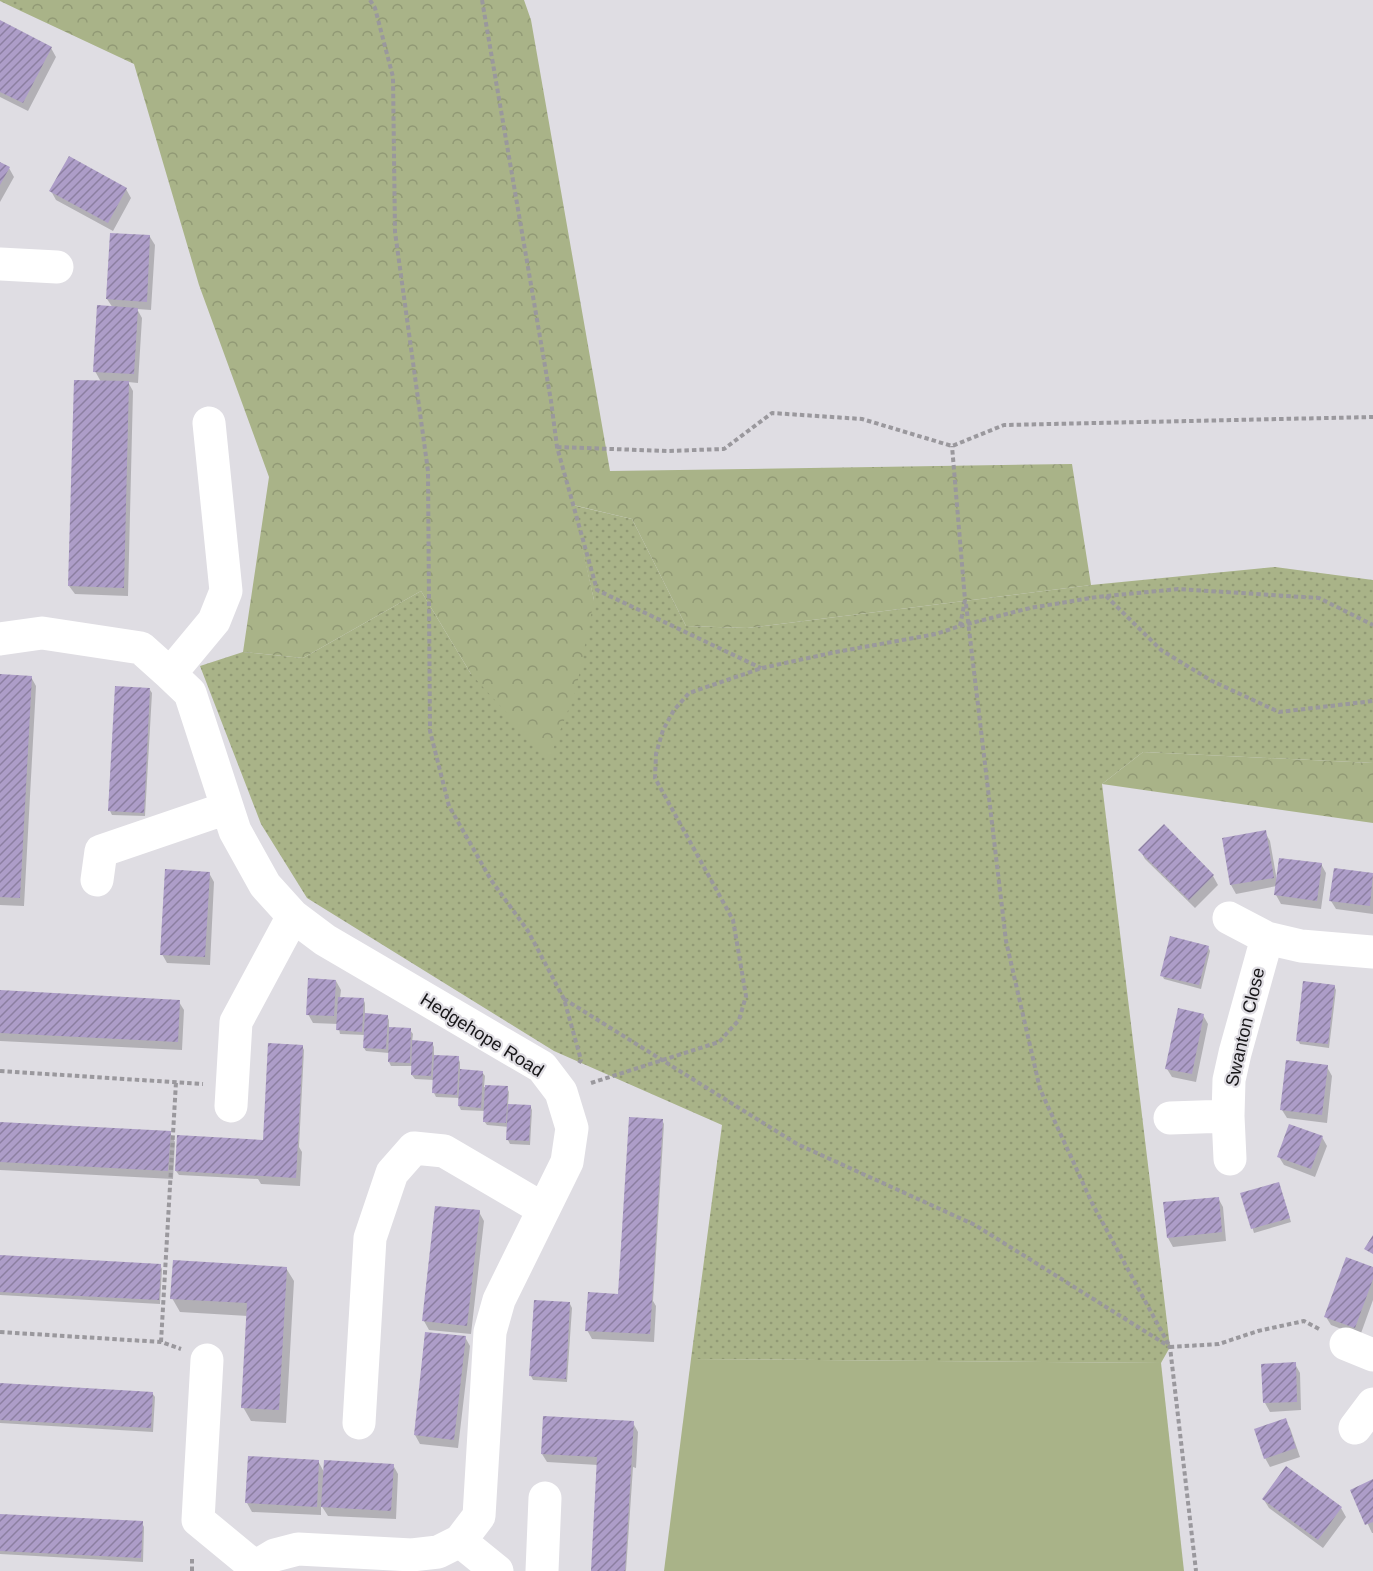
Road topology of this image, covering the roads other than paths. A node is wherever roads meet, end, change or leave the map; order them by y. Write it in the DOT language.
graph roads {
  1 [pos="0,264"];
  2 [pos="57,267"];
  3 [pos="209,423"];
  4 [pos="0,639"];
  5 [pos="170,675"];
  6 [pos="227,808"];
  7 [pos="97,880"];
  8 [pos="293,916"];
  9 [pos="1230,918"];
  10 [pos="1267,938"];
  11 [pos="1373,952"];
  12 [pos="231,1096"];
  13 [pos="1228,1116"];
  14 [pos="1170,1118"];
  15 [pos="1230,1159"];
  16 [pos="543,1209"];
  17 [pos="207,1360"];
  18 [pos="359,1423"];
  19 [pos="545,1498"];
  20 [pos="460,1541"];
  21 [pos="255,1569"];
  22 [pos="497,1571"];
  23 [pos="542,1571"];
  1 -- 2 [label="street"];
  3 -- 5 [label="street"];
  4 -- 5 [label="street, Hedgehope Road"];
  5 -- 6 [label="street, Hedgehope Road"];
  6 -- 7 [label="street"];
  6 -- 8 [label="street, Hedgehope Road"];
  8 -- 12 [label="street"];
  8 -- 16 [label="street, Hedgehope Road"];
  9 -- 10 [label="street"];
  10 -- 11 [label="street"];
  10 -- 13 [label="street, Swanton Close"];
  13 -- 14 [label="street"];
  13 -- 15 [label="street, Swanton Close"];
  16 -- 18 [label="street"];
  16 -- 20 [label="street, Hedgehope Road"];
  17 -- 21 [label="street"];
  19 -- 23 [label="street"];
  20 -- 21 [label="street, Hedgehope Road"];
  20 -- 22 [label="street"];
}
